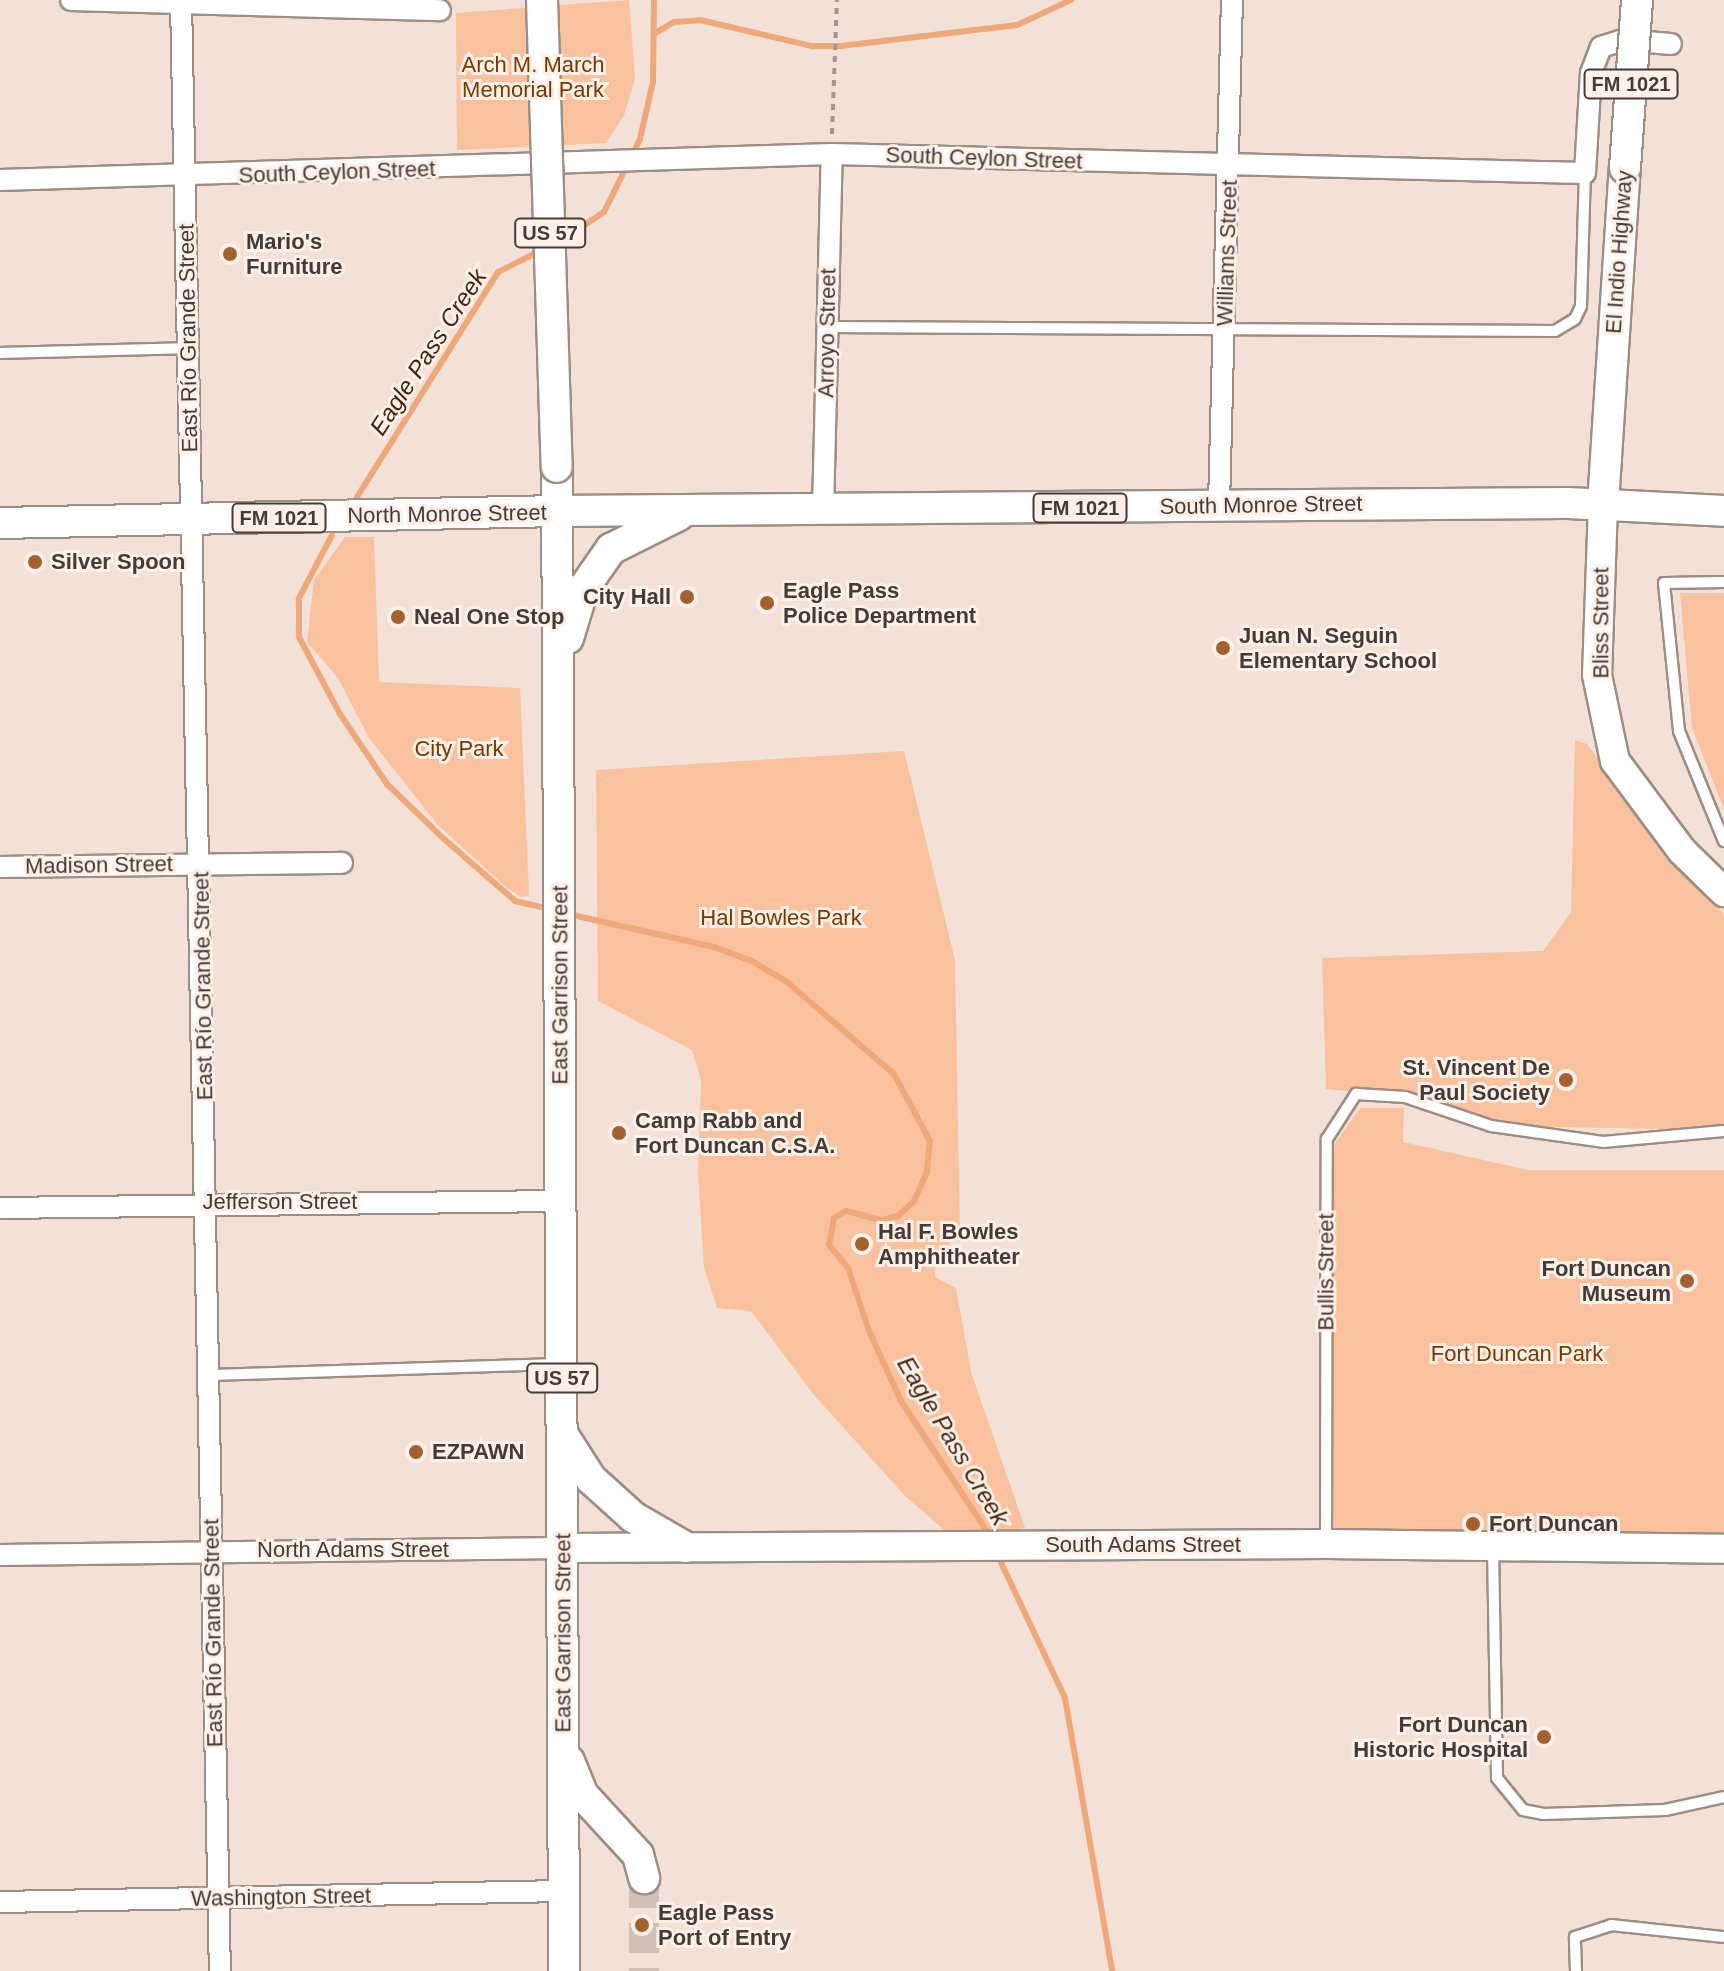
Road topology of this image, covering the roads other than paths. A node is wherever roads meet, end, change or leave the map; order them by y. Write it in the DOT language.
graph roads {
  1 [pos="71,0"];
  2 [pos="542,0"];
  3 [pos="1232,0"];
  4 [pos="1637,0"];
  5 [pos="181,2"];
  6 [pos="440,10"];
  7 [pos="1671,44"];
  8 [pos="832,154"];
  9 [pos="1229,165"];
  10 [pos="1585,173"];
  11 [pos="184,177"];
  12 [pos="0,180"];
  13 [pos="827,327"];
  14 [pos="1224,329"];
  15 [pos="188,348"];
  16 [pos="0,353"];
  17 [pos="1603,504"];
  18 [pos="1219,505"];
  19 [pos="558,511"];
  20 [pos="1724,511"];
  21 [pos="684,512"];
  22 [pos="823,512"];
  23 [pos="192,520"];
  24 [pos="0,523"];
  25 [pos="1724,582"];
  26 [pos="559,671"];
  27 [pos="1724,841"];
  28 [pos="200,863"];
  29 [pos="342,863"];
  30 [pos="0,867"];
  31 [pos="1724,892"];
  32 [pos="1724,1131"];
  33 [pos="560,1201"];
  34 [pos="207,1202"];
  35 [pos="0,1208"];
  36 [pos="562,1364"];
  37 [pos="207,1375"];
  38 [pos="562,1434"];
  39 [pos="1326,1544"];
  40 [pos="1493,1546"];
  41 [pos="685,1547"];
  42 [pos="563,1548"];
  43 [pos="1724,1549"];
  44 [pos="211,1551"];
  45 [pos="0,1555"];
  46 [pos="564,1744"];
  47 [pos="1724,1797"];
  48 [pos="644,1878"];
  49 [pos="562,1891"];
  50 [pos="219,1898"];
  51 [pos="0,1902"];
  52 [pos="1724,1937"];
  53 [pos="220,1971"];
  54 [pos="564,1971"];
  55 [pos="1576,1971"];
  1 -- 5 [label="street"];
  2 -- 19 [label="main road, East Garrison Street / US 57, bridge"];
  3 -- 9 [label="street, Williams Street"];
  4 -- 17 [label="main road, El Indio Highway / FM 1021, bridge"];
  5 -- 6 [label="street"];
  5 -- 11 [label="street, East Río Grande Street"];
  7 -- 10 [label="street"];
  8 -- 9 [label="street, South Ceylon Street"];
  8 -- 11 [label="street, South Ceylon Street"];
  8 -- 13 [label="street, Arroyo Street"];
  9 -- 10 [label="street, South Ceylon Street"];
  9 -- 14 [label="street, Williams Street"];
  10 -- 14 [label="lane"];
  11 -- 12 [label="street, South Ceylon Street"];
  11 -- 15 [label="street, East Río Grande Street"];
  13 -- 14 [label="lane"];
  13 -- 22 [label="street, Arroyo Street"];
  14 -- 18 [label="street, Williams Street"];
  15 -- 16 [label="lane"];
  15 -- 23 [label="street, East Río Grande Street"];
  17 -- 18 [label="main road, South Monroe Street / FM 1021"];
  17 -- 20 [label="main road, South Monroe Street"];
  17 -- 31 [label="street, Bliss Street"];
  18 -- 22 [label="main road, South Monroe Street / FM 1021"];
  19 -- 21 [label="main road, South Monroe Street / FM 1021"];
  19 -- 23 [label="main road, North Monroe Street / FM 1021"];
  19 -- 26 [label="main road, East Garrison Street / US 57"];
  21 -- 22 [label="main road, South Monroe Street / FM 1021"];
  21 -- 26 [label="main road"];
  23 -- 24 [label="main road, North Monroe Street / FM 1021"];
  23 -- 28 [label="street, East Río Grande Street"];
  25 -- 27 [label="lane"];
  26 -- 33 [label="main road, East Garrison Street / US 57"];
  28 -- 29 [label="street, Madison Street"];
  28 -- 30 [label="street, Madison Street"];
  28 -- 34 [label="street, East Río Grande Street"];
  32 -- 39 [label="lane, Bullis Street"];
  33 -- 34 [label="street, Jefferson Street"];
  33 -- 36 [label="main road, East Garrison Street / US 57"];
  34 -- 35 [label="street, Jefferson Street"];
  34 -- 37 [label="street, East Río Grande Street"];
  36 -- 37 [label="lane"];
  36 -- 38 [label="main road, East Garrison Street / US 57"];
  37 -- 44 [label="street, East Río Grande Street"];
  38 -- 41 [label="main road"];
  38 -- 42 [label="main road, East Garrison Street / US 57"];
  39 -- 40 [label="street, South Adams Street"];
  39 -- 41 [label="street, South Adams Street"];
  40 -- 43 [label="street, South Adams Street"];
  40 -- 47 [label="lane"];
  41 -- 42 [label="street, South Adams Street"];
  42 -- 44 [label="street, North Adams Street"];
  42 -- 46 [label="main road, East Garrison Street / US 57"];
  44 -- 45 [label="street, North Adams Street"];
  44 -- 50 [label="street, East Río Grande Street"];
  46 -- 48 [label="main road, US 57"];
  46 -- 49 [label="main road, East Garrison Street / US 57"];
  49 -- 50 [label="street, Washington Street"];
  49 -- 54 [label="main road, East Garrison Street / US 57"];
  50 -- 51 [label="street, Washington Street"];
  50 -- 53 [label="street, East Río Grande Street"];
  52 -- 55 [label="lane"];
}
